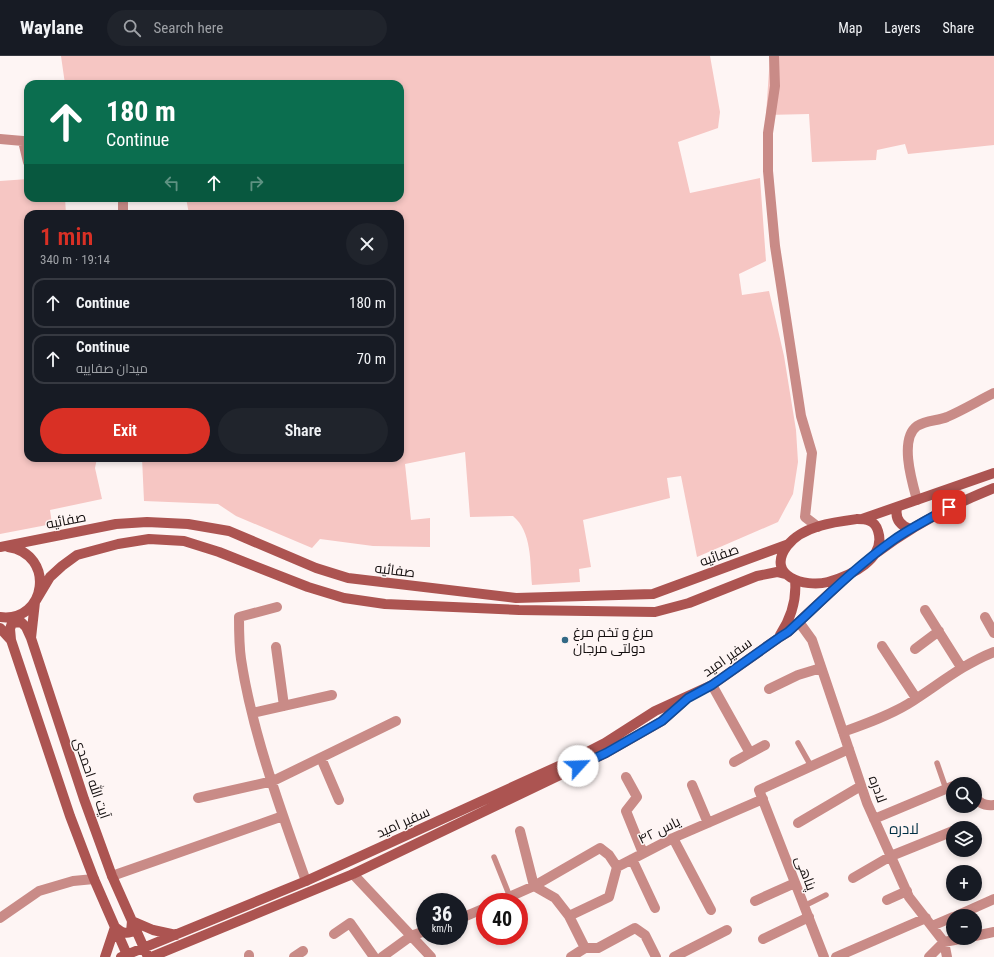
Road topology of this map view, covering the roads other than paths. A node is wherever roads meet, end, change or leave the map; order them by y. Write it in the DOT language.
graph roads {
  1 [pos="774,56"];
  2 [pos="0,139"];
  3 [pos="24,145"];
  4 [pos="994,393"];
  5 [pos="994,473"];
  6 [pos="994,488"];
  7 [pos="917,500"];
  8 [pos="897,508"];
  9 [pos="861,519"];
  10 [pos="818,527"];
  11 [pos="910,529"];
  12 [pos="789,544"];
  13 [pos="0,547"];
  14 [pos="874,555"];
  15 [pos="785,574"];
  16 [pos="850,574"];
  17 [pos="795,580"];
  18 [pos="35,602"];
  19 [pos="277,607"];
  20 [pos="925,610"];
  21 [pos="0,617"];
  22 [pos="985,617"];
  23 [pos="799,622"];
  24 [pos="0,628"];
  25 [pos="939,631"];
  26 [pos="994,633"];
  27 [pos="780,637"];
  28 [pos="31,638"];
  29 [pos="12,640"];
  30 [pos="882,646"];
  31 [pos="276,647"];
  32 [pos="915,649"];
  33 [pos="994,652"];
  34 [pos="961,667"];
  35 [pos="821,668"];
  36 [pos="712,685"];
  37 [pos="769,689"];
  38 [pos="332,695"];
  39 [pos="688,698"];
  40 [pos="916,698"];
  41 [pos="284,706"];
  42 [pos="252,713"];
  43 [pos="396,721"];
  44 [pos="843,732"];
  45 [pos="798,743"];
  46 [pos="764,745"];
  47 [pos="849,748"];
  48 [pos="750,753"];
  49 [pos="321,758"];
  50 [pos="734,762"];
  51 [pos="936,763"];
  52 [pos="811,766"];
  53 [pos="626,777"];
  54 [pos="273,781"];
  55 [pos="946,781"];
  56 [pos="692,785"];
  57 [pos="861,786"];
  58 [pos="946,788"];
  59 [pos="198,798"];
  60 [pos="763,799"];
  61 [pos="340,800"];
  62 [pos="982,803"];
  63 [pos="994,805"];
  64 [pos="283,816"];
  65 [pos="874,819"];
  66 [pos="708,823"];
  67 [pos="798,823"];
  68 [pos="520,831"];
  69 [pos="946,834"];
  70 [pos="673,838"];
  71 [pos="644,854"];
  72 [pos="891,856"];
  73 [pos="494,858"];
  74 [pos="632,859"];
  75 [pos="617,867"];
  76 [pos="353,874"];
  77 [pos="112,876"];
  78 [pos="853,878"];
  79 [pos="94,879"];
  80 [pos="306,881"];
  81 [pos="795,883"];
  82 [pos="534,886"];
  83 [pos="906,891"];
  84 [pos="508,893"];
  85 [pos="519,893"];
  86 [pos="826,895"];
  87 [pos="994,899"];
  88 [pos="888,900"];
  89 [pos="755,901"];
  90 [pos="804,906"];
  91 [pos="655,908"];
  92 [pos="972,909"];
  93 [pos="711,910"];
  94 [pos="569,916"];
  95 [pos="808,917"];
  96 [pos="0,918"];
  97 [pos="946,919"];
  98 [pos="132,921"];
  99 [pos="929,922"];
  100 [pos="115,928"];
  101 [pos="727,930"];
  102 [pos="994,932"];
  103 [pos="179,933"];
  104 [pos="334,934"];
  105 [pos="416,934"];
  106 [pos="982,935"];
  107 [pos="411,936"];
  108 [pos="763,939"];
  109 [pos="187,942"];
  110 [pos="944,942"];
  111 [pos="585,948"];
  112 [pos="303,951"];
  113 [pos="146,952"];
  114 [pos="126,956"];
  115 [pos="105,957"];
  116 [pos="151,957"];
  117 [pos="294,957"];
  118 [pos="374,957"];
  119 [pos="382,957"];
  120 [pos="431,957"];
  121 [pos="571,957"];
  122 [pos="656,957"];
  123 [pos="674,957"];
  124 [pos="824,957"];
  125 [pos="836,957"];
  126 [pos="929,957"];
  127 [pos="947,957"];
  1 -- 10 [label="street"];
  2 -- 3 [label="street"];
  4 -- 7 [label="street"];
  5 -- 7 [label="street"];
  6 -- 11 [label="street"];
  7 -- 8 [label="street"];
  8 -- 9 [label="street"];
  8 -- 11 [label="street"];
  9 -- 10 [label="street"];
  9 -- 14 [label="street"];
  10 -- 12 [label="street"];
  11 -- 14 [label="street"];
  12 -- 13 [label="street, صفائیه"];
  12 -- 15 [label="street"];
  13 -- 18 [label="street"];
  14 -- 16 [label="street"];
  15 -- 17 [label="street"];
  15 -- 18 [label="street"];
  16 -- 17 [label="street"];
  16 -- 23 [label="street, سفیر امید"];
  17 -- 27 [label="street"];
  18 -- 21 [label="street"];
  18 -- 28 [label="street, آیت الله احمدی"];
  19 -- 42 [label="street"];
  20 -- 25 [label="street"];
  22 -- 26 [label="street"];
  23 -- 27 [label="street, سفیر امید"];
  23 -- 35 [label="street, لادره"];
  24 -- 29 [label="street"];
  25 -- 32 [label="street"];
  25 -- 34 [label="street"];
  27 -- 36 [label="street, سفیر امید"];
  28 -- 29 [label="street"];
  28 -- 77 [label="street, آیت الله احمدی"];
  29 -- 79 [label="street"];
  30 -- 40 [label="street"];
  31 -- 41 [label="street"];
  33 -- 34 [label="street"];
  34 -- 40 [label="street"];
  35 -- 37 [label="street"];
  35 -- 44 [label="street, لادره"];
  36 -- 39 [label="street, سفیر امید"];
  36 -- 48 [label="street"];
  38 -- 41 [label="street"];
  39 -- 76 [label="street, سفیر امید"];
  39 -- 80 [label="street, سفیر امید"];
  40 -- 44 [label="street"];
  41 -- 42 [label="street"];
  42 -- 54 [label="street"];
  43 -- 49 [label="street"];
  44 -- 47 [label="street, لادره"];
  45 -- 52 [label="lane"];
  46 -- 48 [label="street"];
  47 -- 52 [label="street"];
  47 -- 57 [label="street, لادره"];
  48 -- 50 [label="street"];
  49 -- 54 [label="street"];
  49 -- 61 [label="street"];
  51 -- 55 [label="lane"];
  52 -- 60 [label="street"];
  53 -- 71 [label="street"];
  54 -- 59 [label="street"];
  54 -- 64 [label="street"];
  56 -- 66 [label="street"];
  57 -- 65 [label="street, لادره"];
  57 -- 67 [label="street"];
  58 -- 65 [label="street"];
  60 -- 66 [label="street, یاس ۴۲"];
  60 -- 81 [label="street, پناهی"];
  62 -- 63 [label="street"];
  64 -- 77 [label="street"];
  64 -- 80 [label="street"];
  65 -- 72 [label="street, لادره"];
  66 -- 70 [label="street, یاس ۴۲"];
  68 -- 82 [label="street"];
  69 -- 72 [label="street"];
  70 -- 71 [label="street, یاس ۴۲"];
  70 -- 93 [label="street"];
  71 -- 74 [label="street, یاس ۴۲"];
  72 -- 78 [label="street"];
  72 -- 83 [label="street, لادره"];
  73 -- 84 [label="lane"];
  74 -- 75 [label="street, یاس ۴۲"];
  74 -- 91 [label="street"];
  75 -- 82 [label="street"];
  75 -- 94 [label="street"];
  76 -- 107 [label="street"];
  76 -- 109 [label="street, سفیر امید"];
  77 -- 98 [label="street, آیت الله احمدی"];
  79 -- 96 [label="street"];
  79 -- 100 [label="street"];
  80 -- 103 [label="street, سفیر امید"];
  81 -- 89 [label="street"];
  81 -- 90 [label="street, پناهی"];
  82 -- 85 [label="street"];
  82 -- 94 [label="street"];
  83 -- 88 [label="street"];
  83 -- 99 [label="street, لادره"];
  86 -- 90 [label="lane"];
  87 -- 92 [label="street"];
  90 -- 95 [label="street, پناهی"];
  94 -- 111 [label="street"];
  95 -- 108 [label="street"];
  95 -- 124 [label="street, پناهی"];
  97 -- 99 [label="street"];
  98 -- 100 [label="street"];
  98 -- 103 [label="street"];
  98 -- 113 [label="street, آیت الله احمدی"];
  99 -- 110 [label="street, لادره"];
  99 -- 125 [label="street"];
  100 -- 114 [label="street"];
  100 -- 115 [label="street"];
  101 -- 123 [label="street"];
  102 -- 106 [label="street"];
  103 -- 109 [label="street"];
  103 -- 113 [label="street, سفیر امید"];
  104 -- 118 [label="street"];
  105 -- 107 [label="street"];
  107 -- 119 [label="street"];
  107 -- 120 [label="street"];
  109 -- 116 [label="street, سفیر امید"];
  110 -- 126 [label="street"];
  110 -- 127 [label="street, لادره"];
  111 -- 121 [label="street"];
  111 -- 122 [label="street"];
  112 -- 117 [label="street"];
  113 -- 114 [label="street, سفیر امید"];
}
